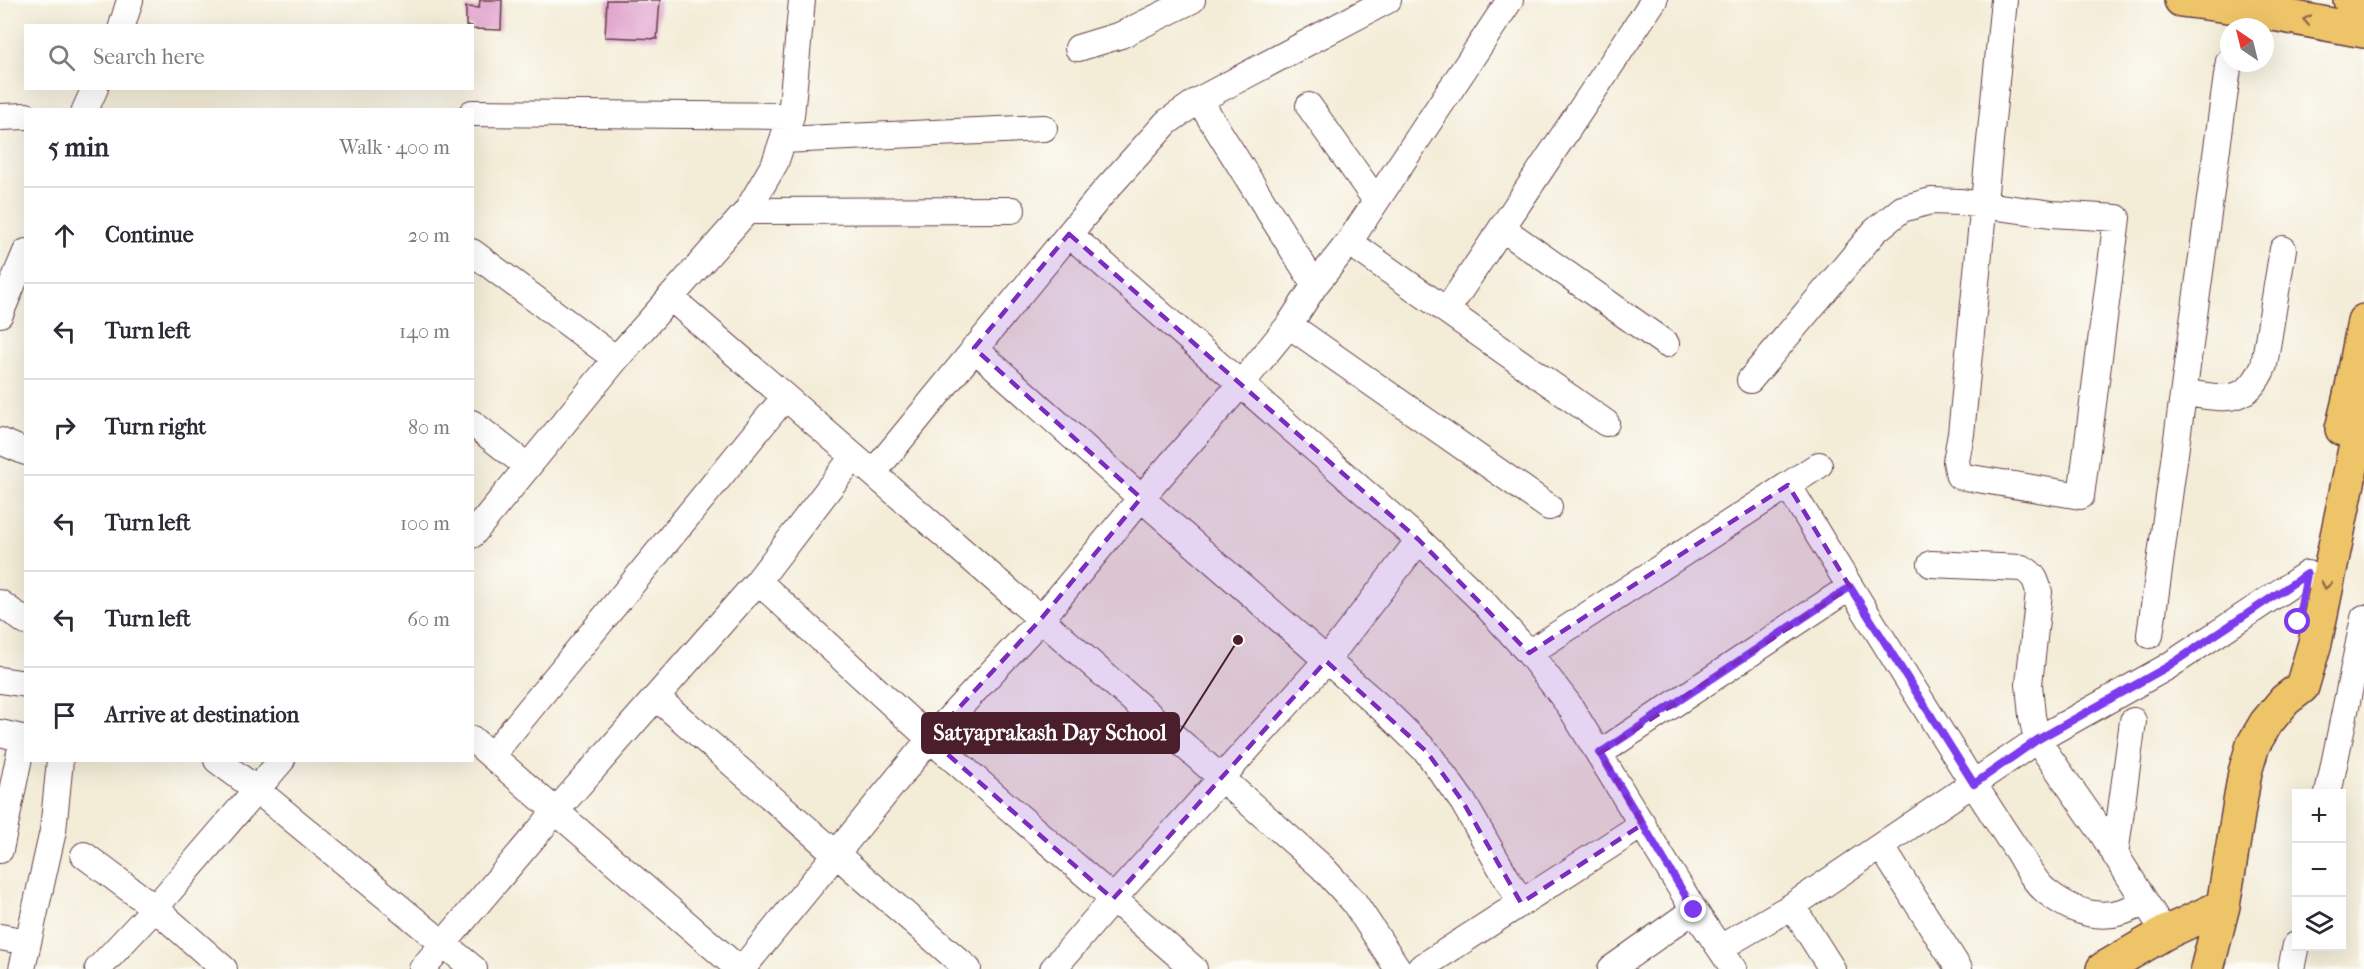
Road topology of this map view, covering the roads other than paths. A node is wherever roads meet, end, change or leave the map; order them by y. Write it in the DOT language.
graph roads {
  1 [pos="130,0"];
  2 [pos="802,0"];
  3 [pos="1192,0"];
  4 [pos="1388,0"];
  5 [pos="1510,0"];
  6 [pos="1654,0"];
  7 [pos="2004,0"];
  8 [pos="2181,0"];
  9 [pos="2350,0"];
  10 [pos="2364,2"];
  11 [pos="2235,17"];
  12 [pos="123,24"];
  13 [pos="2364,31"];
  14 [pos="1077,48"];
  15 [pos="2228,72"];
  16 [pos="94,90"];
  17 [pos="1199,100"];
  18 [pos="1309,106"];
  19 [pos="86,108"];
  20 [pos="474,113"];
  21 [pos="24,116"];
  22 [pos="0,117"];
  23 [pos="787,128"];
  24 [pos="1044,128"];
  25 [pos="1375,199"];
  26 [pos="1982,205"];
  27 [pos="1012,210"];
  28 [pos="747,211"];
  29 [pos="1503,229"];
  30 [pos="1069,234"];
  31 [pos="1349,242"];
  32 [pos="2283,249"];
  33 [pos="474,253"];
  34 [pos="24,255"];
  35 [pos="1315,285"];
  36 [pos="6,286"];
  37 [pos="670,297"];
  38 [pos="1448,310"];
  39 [pos="0,314"];
  40 [pos="2364,321"];
  41 [pos="1288,325"];
  42 [pos="1666,344"];
  43 [pos="974,348"];
  44 [pos="616,359"];
  45 [pos="1750,380"];
  46 [pos="1241,384"];
  47 [pos="2184,393"];
  48 [pos="785,397"];
  49 [pos="2364,405"];
  50 [pos="1606,423"];
  51 [pos="474,425"];
  52 [pos="0,441"];
  53 [pos="24,451"];
  54 [pos="863,465"];
  55 [pos="1819,465"];
  56 [pos="527,466"];
  57 [pos="1788,485"];
  58 [pos="1141,498"];
  59 [pos="1549,507"];
  60 [pos="474,532"];
  61 [pos="1419,540"];
  62 [pos="1931,564"];
  63 [pos="2307,574"];
  64 [pos="758,581"];
  65 [pos="1850,587"];
  66 [pos="0,605"];
  67 [pos="2364,618"];
  68 [pos="1041,619"];
  69 [pos="24,621"];
  70 [pos="2150,635"];
  71 [pos="1529,653"];
  72 [pos="1326,661"];
  73 [pos="0,680"];
  74 [pos="24,684"];
  75 [pos="656,697"];
  76 [pos="2285,700"];
  77 [pos="2133,721"];
  78 [pos="16,737"];
  79 [pos="930,739"];
  80 [pos="2037,740"];
  81 [pos="482,747"];
  82 [pos="1600,753"];
  83 [pos="60,762"];
  84 [pos="220,762"];
  85 [pos="280,762"];
  86 [pos="1222,779"];
  87 [pos="1974,784"];
  88 [pos="257,789"];
  89 [pos="2329,789"];
  90 [pos="555,812"];
  91 [pos="1643,824"];
  92 [pos="1881,846"];
  93 [pos="0,849"];
  94 [pos="837,854"];
  95 [pos="84,855"];
  96 [pos="2115,855"];
  97 [pos="1113,899"];
  98 [pos="2144,902"];
  99 [pos="1521,903"];
  100 [pos="1792,906"];
  101 [pos="2223,906"];
  102 [pos="155,908"];
  103 [pos="1694,910"];
  104 [pos="0,937"];
  105 [pos="27,942"];
  106 [pos="443,942"];
  107 [pos="2295,951"];
  108 [pos="1727,958"];
  109 [pos="2132,958"];
  110 [pos="22,969"];
  111 [pos="98,969"];
  112 [pos="224,969"];
  113 [pos="422,969"];
  114 [pos="474,969"];
  115 [pos="741,969"];
  116 [pos="968,969"];
  117 [pos="1053,969"];
  118 [pos="1194,969"];
  119 [pos="1398,969"];
  120 [pos="1419,969"];
  121 [pos="1611,969"];
  122 [pos="1832,969"];
  123 [pos="1959,969"];
  124 [pos="2207,969"];
  125 [pos="2292,969"];
  1 -- 12 [label="street"];
  2 -- 23 [label="street"];
  3 -- 14 [label="street"];
  4 -- 17 [label="street"];
  5 -- 25 [label="street"];
  6 -- 29 [label="street"];
  7 -- 26 [label="street"];
  8 -- 11 [label="main road"];
  9 -- 10 [label="main road"];
  13 -- 11 [label="main road, one-way"];
  15 -- 47 [label="street"];
  16 -- 19 [label="street"];
  17 -- 30 [label="street"];
  17 -- 35 [label="street"];
  18 -- 25 [label="street"];
  20 -- 23 [label="street"];
  21 -- 22 [label="street"];
  23 -- 24 [label="street"];
  23 -- 28 [label="street"];
  25 -- 31 [label="street"];
  26 -- 26 [label="street"];
  26 -- 45 [label="street"];
  27 -- 28 [label="street"];
  28 -- 37 [label="street"];
  29 -- 38 [label="street"];
  29 -- 42 [label="street"];
  30 -- 43 [label="street"];
  30 -- 46 [label="street"];
  31 -- 35 [label="street"];
  31 -- 38 [label="street"];
  32 -- 47 [label="street"];
  33 -- 44 [label="street"];
  34 -- 36 [label="street"];
  35 -- 41 [label="street"];
  36 -- 39 [label="street"];
  37 -- 44 [label="street"];
  37 -- 48 [label="street"];
  38 -- 50 [label="street"];
  40 -- 63 [label="main road"];
  41 -- 46 [label="street"];
  41 -- 59 [label="street"];
  43 -- 54 [label="street"];
  43 -- 58 [label="street"];
  44 -- 56 [label="street"];
  46 -- 58 [label="street"];
  46 -- 61 [label="street"];
  47 -- 70 [label="street"];
  48 -- 54 [label="street"];
  48 -- 81 [label="street"];
  49 -- 76 [label="main road, one-way"];
  51 -- 56 [label="street"];
  52 -- 53 [label="street"];
  54 -- 64 [label="street"];
  54 -- 68 [label="street"];
  55 -- 57 [label="street"];
  56 -- 60 [label="street"];
  57 -- 65 [label="street"];
  57 -- 71 [label="street"];
  58 -- 68 [label="street"];
  58 -- 72 [label="street"];
  61 -- 71 [label="street"];
  61 -- 72 [label="street"];
  62 -- 80 [label="street"];
  63 -- 76 [label="main road"];
  63 -- 80 [label="street"];
  64 -- 75 [label="street"];
  64 -- 79 [label="street"];
  65 -- 82 [label="street"];
  65 -- 87 [label="street"];
  66 -- 69 [label="street"];
  67 -- 89 [label="street"];
  68 -- 79 [label="street"];
  68 -- 86 [label="street"];
  71 -- 82 [label="street"];
  72 -- 86 [label="street"];
  72 -- 99 [label="street"];
  73 -- 74 [label="street"];
  75 -- 90 [label="street"];
  75 -- 94 [label="street"];
  76 -- 101 [label="main road"];
  77 -- 96 [label="street"];
  78 -- 93 [label="street"];
  79 -- 94 [label="street"];
  79 -- 97 [label="street"];
  80 -- 87 [label="street"];
  80 -- 96 [label="street"];
  81 -- 90 [label="street"];
  82 -- 91 [label="street"];
  83 -- 105 [label="street"];
  84 -- 88 [label="street"];
  85 -- 88 [label="street"];
  86 -- 97 [label="street"];
  86 -- 119 [label="street"];
  87 -- 92 [label="street"];
  87 -- 98 [label="street"];
  88 -- 102 [label="street"];
  88 -- 106 [label="street"];
  90 -- 106 [label="street"];
  90 -- 115 [label="street"];
  91 -- 99 [label="street"];
  91 -- 103 [label="street"];
  92 -- 100 [label="street"];
  92 -- 123 [label="street"];
  94 -- 115 [label="street"];
  94 -- 116 [label="street"];
  95 -- 102 [label="street"];
  96 -- 98 [label="street"];
  97 -- 117 [label="street"];
  97 -- 118 [label="street"];
  98 -- 109 [label="street"];
  99 -- 120 [label="street"];
  100 -- 108 [label="street"];
  100 -- 122 [label="street"];
  101 -- 109 [label="main road"];
  101 -- 124 [label="main road"];
  102 -- 111 [label="street"];
  102 -- 112 [label="street"];
  103 -- 108 [label="street"];
  103 -- 121 [label="street"];
  104 -- 105 [label="street"];
  105 -- 110 [label="street"];
  106 -- 113 [label="street"];
  106 -- 114 [label="street"];
  107 -- 125 [label="street"];
}
